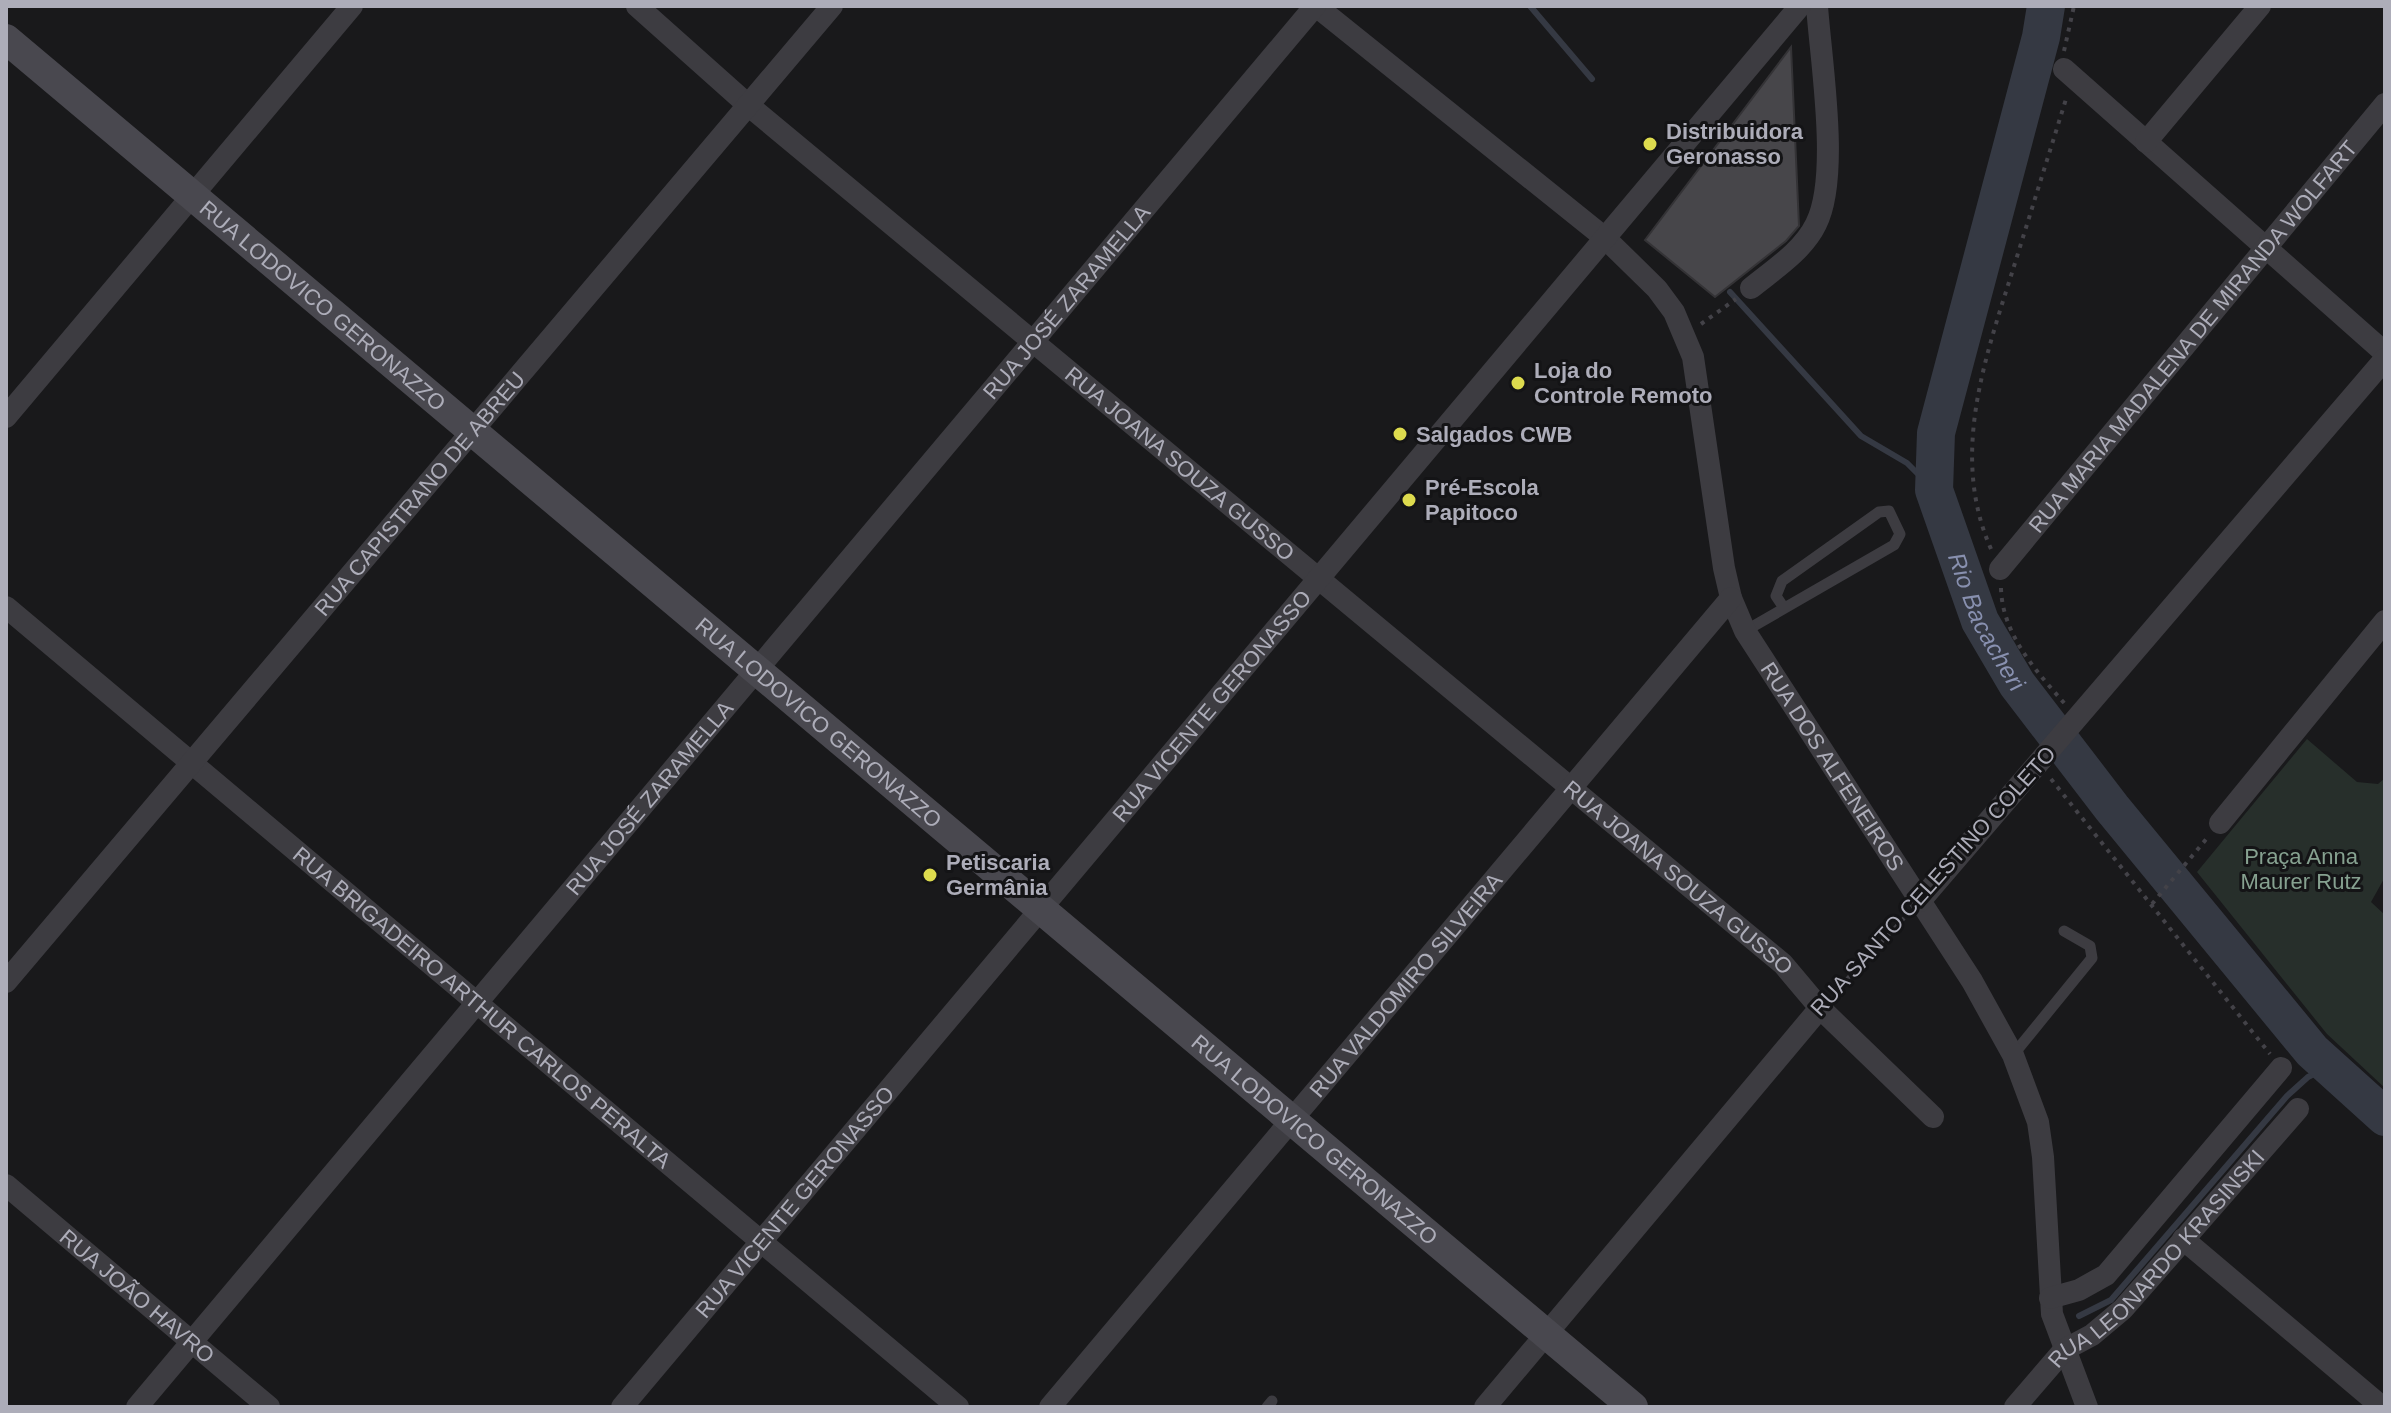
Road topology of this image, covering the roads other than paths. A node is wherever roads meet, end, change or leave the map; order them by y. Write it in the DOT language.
graph roads {
  1 [pos="352,6"];
  2 [pos="637,6"];
  3 [pos="832,6"];
  4 [pos="1315,6"];
  5 [pos="1800,6"];
  6 [pos="1817,6"];
  7 [pos="2260,6"];
  8 [pos="6,39"];
  9 [pos="2064,69"];
  10 [pos="2385,104"];
  11 [pos="748,105"];
  12 [pos="2146,142"];
  13 [pos="192,195"];
  14 [pos="1605,238"];
  15 [pos="2266,248"];
  16 [pos="1751,288"];
  17 [pos="1033,342"];
  18 [pos="2385,356"];
  19 [pos="6,417"];
  20 [pos="472,431"];
  21 [pos="2000,569"];
  22 [pos="1319,578"];
  23 [pos="1731,598"];
  24 [pos="6,607"];
  25 [pos="1784,608"];
  26 [pos="2385,621"];
  27 [pos="1745,631"];
  28 [pos="757,670"];
  29 [pos="191,763"];
  30 [pos="1571,788"];
  31 [pos="2220,823"];
  32 [pos="1920,901"];
  33 [pos="1041,909"];
  34 [pos="2064,931"];
  35 [pos="6,982"];
  36 [pos="477,1003"];
  37 [pos="1820,1008"];
  38 [pos="2013,1055"];
  39 [pos="2281,1068"];
  40 [pos="2298,1109"];
  41 [pos="1933,1117"];
  42 [pos="1292,1120"];
  43 [pos="6,1185"];
  44 [pos="2183,1239"];
  45 [pos="761,1242"];
  46 [pos="2050,1298"];
  47 [pos="1546,1334"];
  48 [pos="192,1342"];
  49 [pos="2064,1350"];
  50 [pos="137,1407"];
  51 [pos="269,1407"];
  52 [pos="622,1407"];
  53 [pos="958,1407"];
  54 [pos="1050,1407"];
  55 [pos="1485,1407"];
  56 [pos="1633,1407"];
  57 [pos="2015,1407"];
  58 [pos="2087,1407"];
  59 [pos="2382,1407"];
  1 -- 13 [label="street"];
  2 -- 11 [label="street, RUA JOANA SOUZA GUSSO"];
  3 -- 11 [label="street, RUA CAPISTRANO DE ABREU"];
  4 -- 14 [label="street"];
  4 -- 17 [label="street, RUA JOSÉ ZARAMELLA"];
  5 -- 14 [label="street, RUA VICENTE GERONASSO"];
  6 -- 16 [label="street"];
  7 -- 12 [label="street"];
  8 -- 13 [label="main road, RUA LODOVICO GERONAZZO"];
  9 -- 12 [label="street"];
  10 -- 15 [label="street, RUA MARIA MADALENA DE MIRANDA WOLFART"];
  11 -- 17 [label="street, RUA JOANA SOUZA GUSSO"];
  11 -- 20 [label="street, RUA CAPISTRANO DE ABREU"];
  12 -- 15 [label="street"];
  13 -- 19 [label="street"];
  13 -- 20 [label="main road, RUA LODOVICO GERONAZZO"];
  14 -- 22 [label="street, RUA VICENTE GERONASSO"];
  14 -- 23 [label="street, RUA DOS ALFENEIROS"];
  15 -- 18 [label="street"];
  15 -- 21 [label="street, RUA MARIA MADALENA DE MIRANDA WOLFART"];
  17 -- 22 [label="street, RUA JOANA SOUZA GUSSO"];
  17 -- 28 [label="street, RUA JOSÉ ZARAMELLA"];
  18 -- 32 [label="street, RUA SANTO CELESTINO COLETO"];
  20 -- 28 [label="main road, RUA LODOVICO GERONAZZO"];
  20 -- 29 [label="street, RUA CAPISTRANO DE ABREU"];
  22 -- 30 [label="street, RUA JOANA SOUZA GUSSO"];
  22 -- 33 [label="street, RUA VICENTE GERONASSO"];
  23 -- 27 [label="street, RUA DOS ALFENEIROS"];
  23 -- 30 [label="street, RUA VALDOMIRO SILVEIRA"];
  24 -- 29 [label="street, RUA BRIGADEIRO ARTHUR CARLOS PERALTA"];
  25 -- 25 [label="lane"];
  25 -- 27 [label="lane"];
  26 -- 31 [label="street"];
  27 -- 32 [label="street, RUA DOS ALFENEIROS"];
  28 -- 33 [label="main road, RUA LODOVICO GERONAZZO"];
  28 -- 36 [label="street, RUA JOSÉ ZARAMELLA"];
  29 -- 35 [label="street, RUA CAPISTRANO DE ABREU"];
  29 -- 36 [label="street, RUA BRIGADEIRO ARTHUR CARLOS PERALTA"];
  30 -- 37 [label="street, RUA JOANA SOUZA GUSSO"];
  30 -- 42 [label="street, RUA VALDOMIRO SILVEIRA"];
  32 -- 38 [label="street, RUA DOS ALFENEIROS"];
  33 -- 42 [label="main road, RUA LODOVICO GERONAZZO"];
  33 -- 45 [label="street, RUA VICENTE GERONASSO"];
  34 -- 38 [label="lane"];
  36 -- 45 [label="street, RUA BRIGADEIRO ARTHUR CARLOS PERALTA"];
  36 -- 48 [label="street, RUA JOSÉ ZARAMELLA"];
  37 -- 41 [label="street, RUA JOANA SOUZA GUSSO"];
  37 -- 47 [label="street, RUA SANTO CELESTINO COLETO"];
  38 -- 46 [label="street, RUA DOS ALFENEIROS"];
  39 -- 46 [label="street"];
  40 -- 44 [label="street, RUA LEONARDO KRASINSKI"];
  42 -- 47 [label="main road, RUA LODOVICO GERONAZZO"];
  42 -- 54 [label="street, RUA VALDOMIRO SILVEIRA"];
  43 -- 48 [label="street, RUA JOÃO HAVRO"];
  44 -- 49 [label="street, RUA LEONARDO KRASINSKI"];
  44 -- 59 [label="street"];
  45 -- 52 [label="street, RUA VICENTE GERONASSO"];
  45 -- 53 [label="street, RUA BRIGADEIRO ARTHUR CARLOS PERALTA"];
  46 -- 49 [label="street, RUA DOS ALFENEIROS"];
  47 -- 55 [label="street, RUA SANTO CELESTINO COLETO"];
  47 -- 56 [label="main road, RUA LODOVICO GERONAZZO"];
  48 -- 50 [label="street, RUA JOSÉ ZARAMELLA"];
  48 -- 51 [label="street, RUA JOÃO HAVRO"];
  49 -- 57 [label="street, RUA LEONARDO KRASINSKI"];
  49 -- 58 [label="street, RUA DOS ALFENEIROS"];
}
